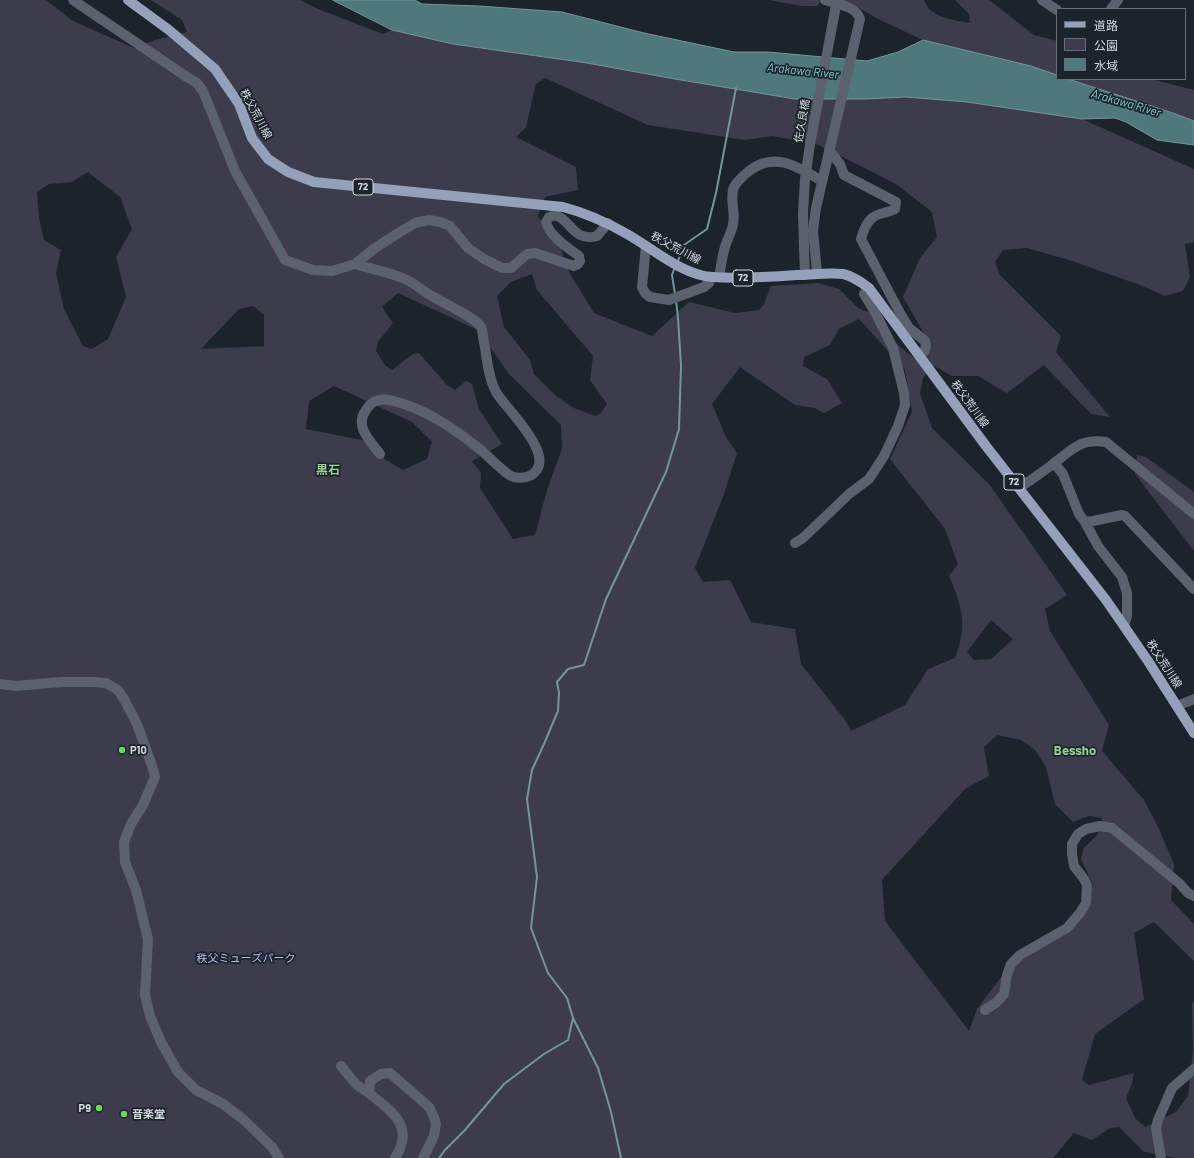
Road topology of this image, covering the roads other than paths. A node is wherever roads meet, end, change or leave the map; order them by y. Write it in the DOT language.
graph roads {
  1 [pos="73,0"];
  2 [pos="128,0"];
  3 [pos="825,0"];
  4 [pos="837,0"];
  5 [pos="1042,0"];
  6 [pos="1118,0"];
  7 [pos="1112,8"];
  8 [pos="1056,9"];
  9 [pos="829,150"];
  10 [pos="822,180"];
  11 [pos="608,223"];
  12 [pos="646,246"];
  13 [pos="355,264"];
  14 [pos="817,273"];
  15 [pos="805,275"];
  16 [pos="715,277"];
  17 [pos="869,288"];
  18 [pos="919,356"];
  19 [pos="380,454"];
  20 [pos="1054,463"];
  21 [pos="1019,488"];
  22 [pos="1194,514"];
  23 [pos="1085,522"];
  24 [pos="795,543"];
  25 [pos="1194,589"];
  26 [pos="1124,626"];
  27 [pos="0,684"];
  28 [pos="1194,699"];
  29 [pos="1177,706"];
  30 [pos="1194,733"];
  31 [pos="1194,896"];
  32 [pos="985,1010"];
  33 [pos="341,1066"];
  34 [pos="1194,1069"];
  35 [pos="369,1093"];
  36 [pos="279,1158"];
  37 [pos="395,1158"];
  38 [pos="423,1158"];
  39 [pos="1161,1158"];
  1 -- 13 [label="street"];
  2 -- 11 [label="main road, 秩父荒川線 / 72"];
  3 -- 9 [label="street"];
  4 -- 15 [label="street, 佐久良橋, bridge"];
  5 -- 8 [label="street"];
  6 -- 7 [label="street"];
  9 -- 10 [label="street"];
  9 -- 18 [label="street"];
  10 -- 14 [label="street"];
  10 -- 16 [label="street"];
  11 -- 12 [label="main road, 秩父荒川線 / 72"];
  11 -- 13 [label="street"];
  12 -- 16 [label="main road, 秩父荒川線 / 72"];
  12 -- 16 [label="street"];
  13 -- 19 [label="street"];
  14 -- 15 [label="main road, 秩父荒川線 / 72"];
  14 -- 17 [label="main road, 秩父荒川線 / 72"];
  15 -- 16 [label="main road, 秩父荒川線 / 72"];
  17 -- 18 [label="main road, 秩父荒川線 / 72"];
  17 -- 24 [label="street"];
  18 -- 21 [label="main road, 秩父荒川線 / 72"];
  20 -- 21 [label="street"];
  20 -- 22 [label="street"];
  20 -- 23 [label="street"];
  21 -- 26 [label="main road, 秩父荒川線 / 72"];
  23 -- 25 [label="street"];
  23 -- 26 [label="street"];
  26 -- 29 [label="main road, 秩父荒川線 / 72"];
  27 -- 36 [label="street"];
  28 -- 29 [label="street"];
  29 -- 30 [label="main road, 秩父荒川線 / 72"];
  31 -- 32 [label="street"];
  33 -- 35 [label="street"];
  34 -- 39 [label="street"];
  35 -- 37 [label="street"];
  35 -- 38 [label="street"];
}
